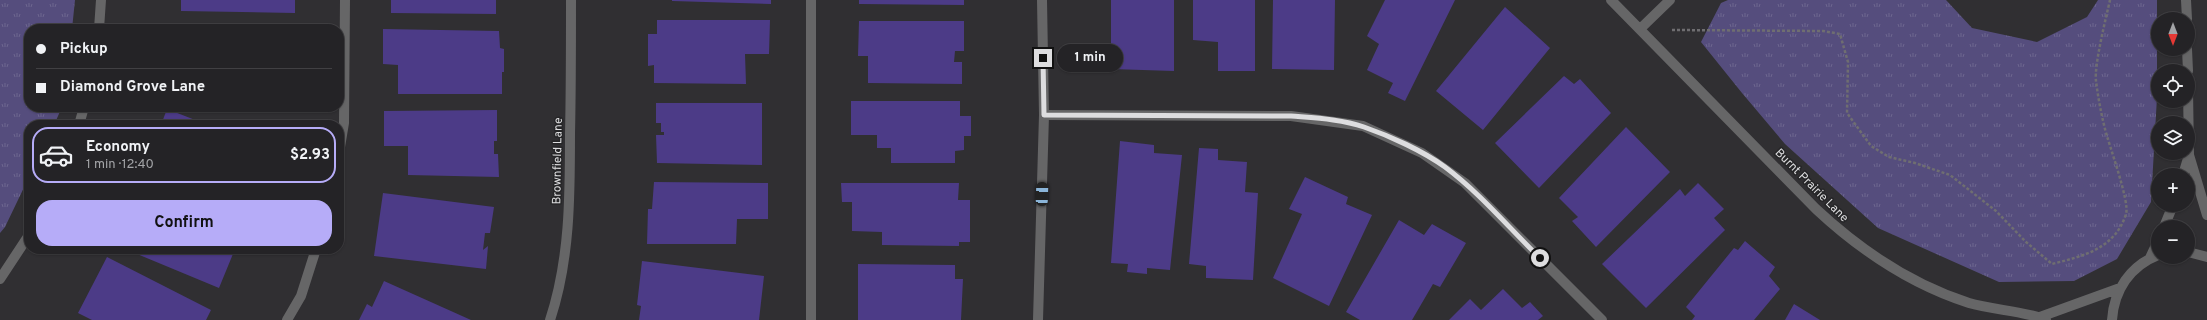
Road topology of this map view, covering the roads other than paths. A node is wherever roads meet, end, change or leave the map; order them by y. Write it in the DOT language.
graph roads {
  1 [pos="101,0"];
  2 [pos="345,0"];
  3 [pos="571,0"];
  4 [pos="811,0"];
  5 [pos="1042,0"];
  6 [pos="1611,0"];
  7 [pos="1670,0"];
  8 [pos="2186,0"];
  9 [pos="2187,12"];
  10 [pos="99,24"];
  11 [pos="1640,29"];
  12 [pos="1044,115"];
  13 [pos="344,123"];
  14 [pos="2190,160"];
  15 [pos="2207,215"];
  16 [pos="24,243"];
  17 [pos="314,254"];
  18 [pos="2195,254"];
  19 [pos="2207,257"];
  20 [pos="2151,259"];
  21 [pos="0,279"];
  22 [pos="2120,288"];
  23 [pos="2043,319"];
  24 [pos="287,320"];
  25 [pos="550,320"];
  26 [pos="811,320"];
  27 [pos="1038,320"];
  28 [pos="1602,320"];
  29 [pos="2112,320"];
  1 -- 10 [label="street"];
  2 -- 13 [label="street"];
  3 -- 25 [label="street, Brownfield Lane"];
  4 -- 26 [label="street"];
  5 -- 12 [label="street"];
  6 -- 11 [label="street, Burnt Prairie Lane"];
  7 -- 11 [label="street"];
  8 -- 9 [label="street"];
  11 -- 23 [label="street, Burnt Prairie Lane"];
  12 -- 27 [label="street"];
  12 -- 28 [label="street"];
  14 -- 15 [label="street"];
  16 -- 21 [label="street"];
  17 -- 24 [label="street"];
  18 -- 19 [label="street"];
  20 -- 22 [label="street"];
  22 -- 23 [label="street, Burnt Prairie Lane"];
  22 -- 29 [label="street"];
}
